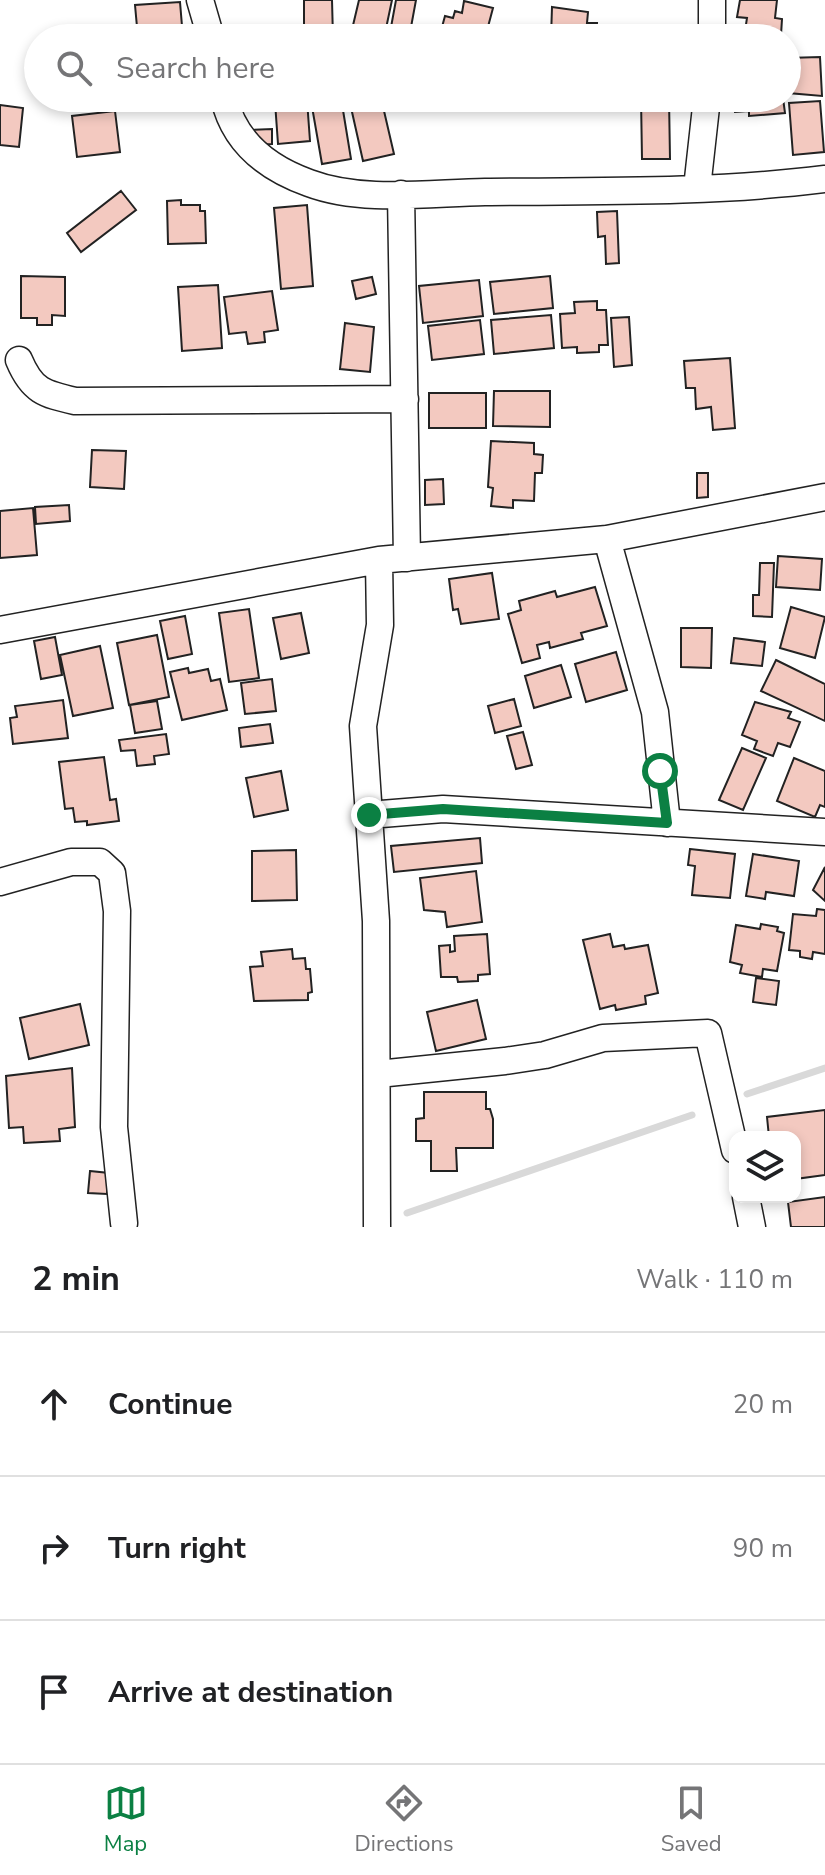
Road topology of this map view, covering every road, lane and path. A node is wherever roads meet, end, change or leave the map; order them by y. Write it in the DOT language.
graph roads {
  1 [pos="200,0"];
  2 [pos="712,0"];
  3 [pos="207,24"];
  4 [pos="712,24"];
  5 [pos="227,112"];
  6 [pos="705,112"];
  7 [pos="825,179"];
  8 [pos="697,188"];
  9 [pos="401,194"];
  10 [pos="19,360"];
  11 [pos="405,399"];
  12 [pos="825,497"];
  13 [pos="607,539"];
  14 [pos="407,558"];
  15 [pos="379,560"];
  16 [pos="0,630"];
  17 [pos="369,815"];
  18 [pos="667,823"];
  19 [pos="825,832"];
  20 [pos="0,882"];
  21 [pos="378,1074"];
  22 [pos="731,1131"];
  23 [pos="747,1203"];
  24 [pos="124,1223"];
  25 [pos="377,1227"];
  26 [pos="752,1227"];
  1 -- 3 [label="street"];
  2 -- 4 [label="street"];
  5 -- 9 [label="street"];
  6 -- 8 [label="street"];
  7 -- 8 [label="street"];
  8 -- 9 [label="street"];
  9 -- 11 [label="street"];
  10 -- 11 [label="street"];
  11 -- 14 [label="street"];
  12 -- 13 [label="street"];
  13 -- 14 [label="street"];
  13 -- 18 [label="street"];
  14 -- 15 [label="street"];
  15 -- 16 [label="street"];
  15 -- 17 [label="street"];
  17 -- 18 [label="street"];
  17 -- 21 [label="street"];
  18 -- 19 [label="street"];
  20 -- 24 [label="street"];
  21 -- 22 [label="street"];
  21 -- 25 [label="street"];
  23 -- 26 [label="street"];
}
